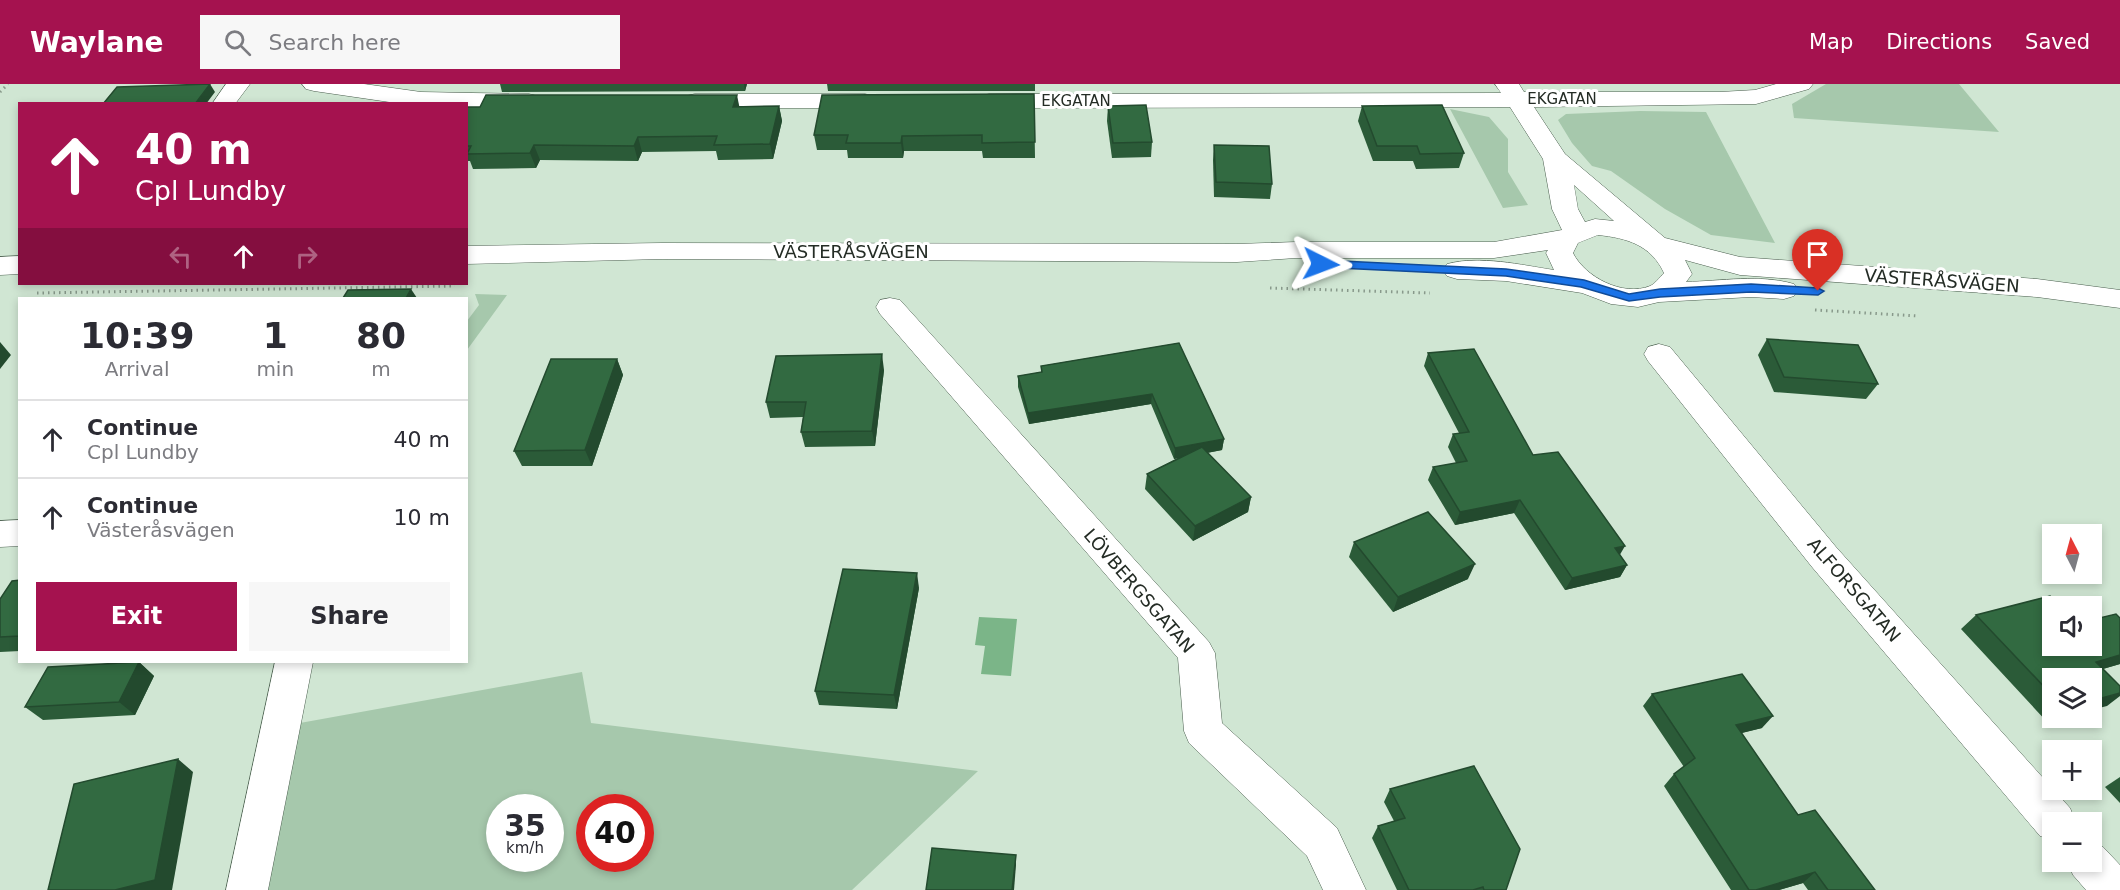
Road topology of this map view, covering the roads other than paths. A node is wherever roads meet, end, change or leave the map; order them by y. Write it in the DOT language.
graph roads {
  1 [pos="238,84"];
  2 [pos="314,84"];
  3 [pos="1801,84"];
  4 [pos="443,92"];
  5 [pos="1105,92"];
  6 [pos="1511,92"];
  7 [pos="547,101"];
  8 [pos="675,101"];
  9 [pos="885,101"];
  10 [pos="966,101"];
  11 [pos="224,102"];
  12 [pos="1556,159"];
  13 [pos="1570,235"];
  14 [pos="1654,241"];
  15 [pos="1237,253"];
  16 [pos="468,255"];
  17 [pos="18,265"];
  18 [pos="0,266"];
  19 [pos="1584,284"];
  20 [pos="1660,293"];
  21 [pos="2120,301"];
  22 [pos="890,307"];
  23 [pos="1659,354"];
  24 [pos="18,533"];
  25 [pos="0,534"];
  26 [pos="294,663"];
  27 [pos="2046,812"];
  28 [pos="2098,872"];
  29 [pos="247,890"];
  30 [pos="1345,890"];
  31 [pos="2114,890"];
  1 -- 11 [label="street"];
  2 -- 4 [label="street"];
  3 -- 6 [label="street, EKGATAN"];
  4 -- 7 [label="street"];
  5 -- 6 [label="street, EKGATAN"];
  5 -- 10 [label="street, EKGATAN"];
  6 -- 12 [label="street"];
  8 -- 9 [label="street"];
  12 -- 13 [label="street"];
  12 -- 14 [label="street"];
  13 -- 14 [label="street, VÄSTERÅSVÄGEN"];
  13 -- 15 [label="street, VÄSTERÅSVÄGEN"];
  13 -- 19 [label="street"];
  14 -- 20 [label="street"];
  14 -- 21 [label="street, VÄSTERÅSVÄGEN"];
  15 -- 16 [label="street, VÄSTERÅSVÄGEN"];
  15 -- 19 [label="street, VÄSTERÅSVÄGEN"];
  17 -- 18 [label="street"];
  19 -- 20 [label="street, VÄSTERÅSVÄGEN"];
  20 -- 21 [label="street, VÄSTERÅSVÄGEN"];
  22 -- 30 [label="street, LÖVBERGSGATAN"];
  23 -- 27 [label="street, ALFORSGATAN"];
  24 -- 25 [label="street"];
  26 -- 29 [label="street"];
  28 -- 31 [label="street"];
}
